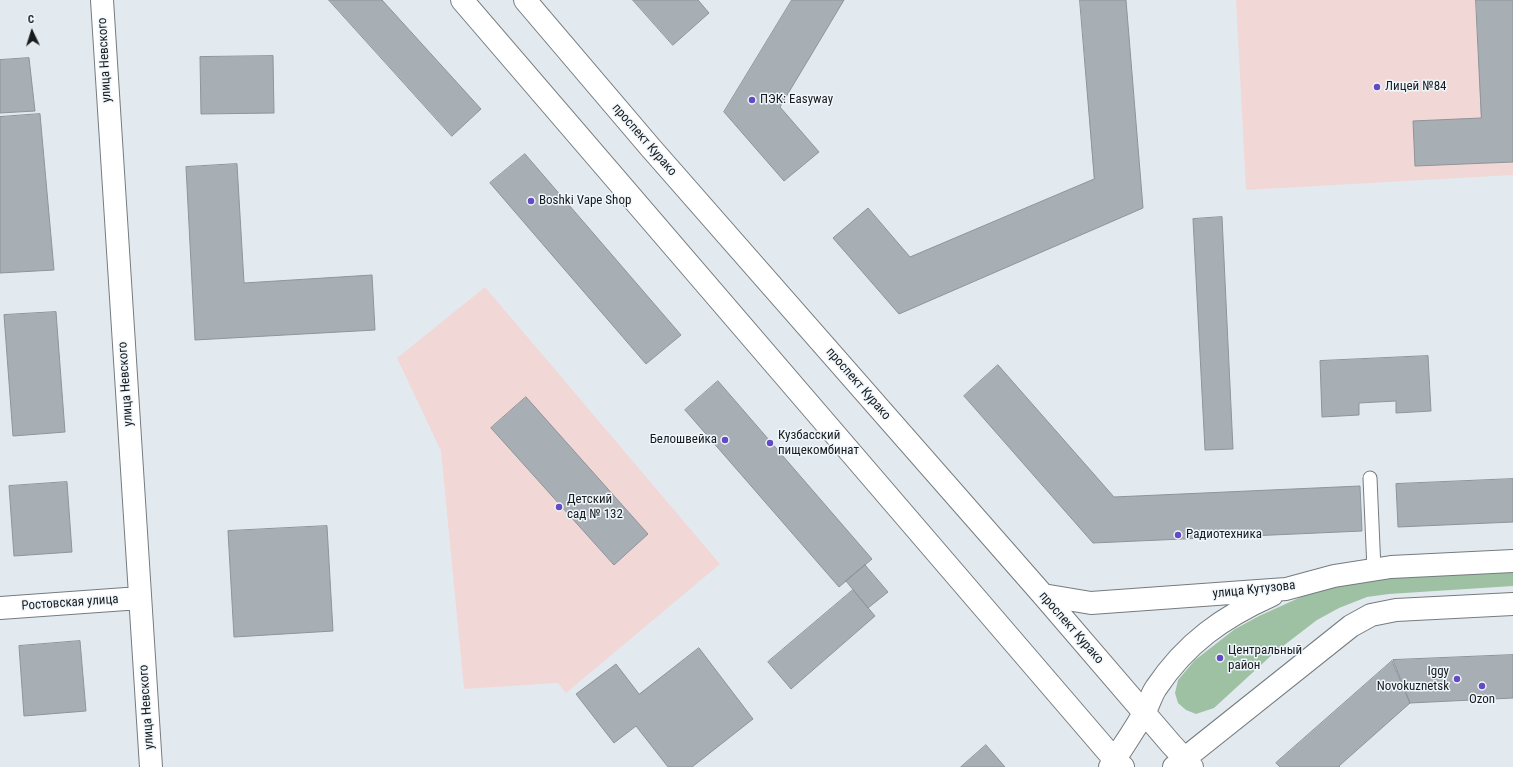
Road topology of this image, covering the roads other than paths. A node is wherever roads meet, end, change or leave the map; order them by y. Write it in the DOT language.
graph roads {
  1 [pos="102,0"];
  2 [pos="462,0"];
  3 [pos="525,0"];
  4 [pos="1370,478"];
  5 [pos="1513,561"];
  6 [pos="1374,570"];
  7 [pos="1286,589"];
  8 [pos="1043,595"];
  9 [pos="140,598"];
  10 [pos="1513,604"];
  11 [pos="0,608"];
  12 [pos="1144,713"];
  13 [pos="1115,764"];
  14 [pos="1183,764"];
  15 [pos="151,767"];
  1 -- 9 [label="main road, улица Невского"];
  2 -- 13 [label="main road"];
  3 -- 8 [label="main road, проспект Курако"];
  4 -- 6 [label="lane"];
  5 -- 6 [label="main road, улица Кутузова"];
  6 -- 7 [label="main road, улица Кутузова"];
  7 -- 8 [label="main road, улица Кутузова"];
  7 -- 12 [label="main road"];
  8 -- 12 [label="main road, проспект Курако"];
  9 -- 11 [label="main road, Ростовская улица"];
  9 -- 15 [label="main road, улица Невского"];
  10 -- 14 [label="main road"];
  12 -- 13 [label="main road"];
  12 -- 14 [label="main road, проспект Курако"];
}
